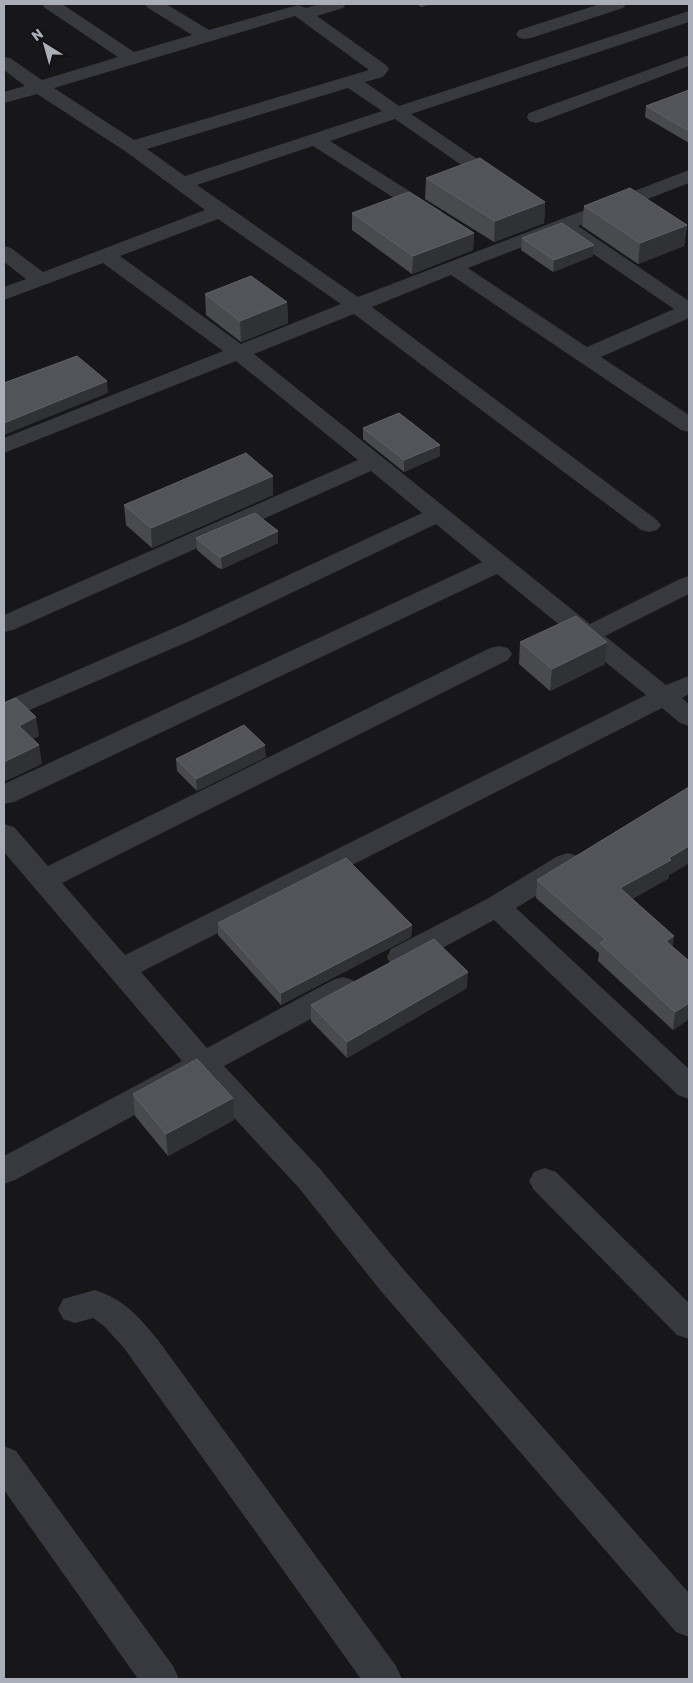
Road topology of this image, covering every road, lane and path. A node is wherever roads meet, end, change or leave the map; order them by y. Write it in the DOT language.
graph roads {
  1 [pos="51,4"];
  2 [pos="154,4"];
  3 [pos="337,4"];
  4 [pos="617,4"];
  5 [pos="297,9"];
  6 [pos="689,16"];
  7 [pos="525,34"];
  8 [pos="207,36"];
  9 [pos="132,59"];
  10 [pos="689,60"];
  11 [pos="4,62"];
  12 [pos="351,81"];
  13 [pos="38,86"];
  14 [pos="4,98"];
  15 [pos="397,112"];
  16 [pos="536,117"];
  17 [pos="314,139"];
  18 [pos="132,147"];
  19 [pos="689,176"];
  20 [pos="183,183"];
  21 [pos="515,192"];
  22 [pos="220,211"];
  23 [pos="554,219"];
  24 [pos="452,226"];
  25 [pos="4,252"];
  26 [pos="105,255"];
  27 [pos="453,267"];
  28 [pos="41,280"];
  29 [pos="4,294"];
  30 [pos="356,305"];
  31 [pos="689,310"];
  32 [pos="238,352"];
  33 [pos="585,356"];
  34 [pos="689,426"];
  35 [pos="4,446"];
  36 [pos="374,462"];
  37 [pos="438,514"];
  38 [pos="649,525"];
  39 [pos="498,564"];
  40 [pos="689,584"];
  41 [pos="4,624"];
  42 [pos="588,635"];
  43 [pos="499,654"];
  44 [pos="689,684"];
  45 [pos="665,697"];
  46 [pos="4,712"];
  47 [pos="689,717"];
  48 [pos="4,796"];
  49 [pos="4,834"];
  50 [pos="589,850"];
  51 [pos="44,880"];
  52 [pos="497,906"];
  53 [pos="120,970"];
  54 [pos="202,1063"];
  55 [pos="689,1087"];
  56 [pos="4,1171"];
  57 [pos="545,1181"];
  58 [pos="75,1309"];
  59 [pos="689,1325"];
  60 [pos="4,1462"];
  61 [pos="689,1620"];
  62 [pos="160,1679"];
  63 [pos="383,1679"];
  1 -- 9 [label="street"];
  2 -- 8 [label="street"];
  3 -- 5 [label="street"];
  4 -- 7 [label="street"];
  5 -- 8 [label="street"];
  5 -- 12 [label="street"];
  6 -- 15 [label="street"];
  8 -- 9 [label="street"];
  9 -- 13 [label="street"];
  10 -- 16 [label="street"];
  11 -- 13 [label="street"];
  12 -- 15 [label="street"];
  12 -- 18 [label="street"];
  13 -- 14 [label="street"];
  13 -- 18 [label="street"];
  15 -- 17 [label="street"];
  15 -- 21 [label="street"];
  17 -- 20 [label="street"];
  17 -- 24 [label="street"];
  18 -- 20 [label="street"];
  19 -- 23 [label="street"];
  20 -- 22 [label="street"];
  22 -- 26 [label="street"];
  22 -- 30 [label="street"];
  23 -- 27 [label="street"];
  23 -- 31 [label="street"];
  25 -- 28 [label="street"];
  26 -- 28 [label="street"];
  26 -- 32 [label="street"];
  27 -- 30 [label="street"];
  27 -- 33 [label="street"];
  28 -- 29 [label="street"];
  30 -- 32 [label="street"];
  30 -- 38 [label="street"];
  31 -- 33 [label="street"];
  32 -- 35 [label="street"];
  32 -- 36 [label="street"];
  33 -- 34 [label="street"];
  36 -- 37 [label="street"];
  36 -- 41 [label="street"];
  37 -- 39 [label="street"];
  37 -- 46 [label="street"];
  39 -- 42 [label="street"];
  39 -- 48 [label="street"];
  40 -- 42 [label="street"];
  42 -- 45 [label="street"];
  43 -- 51 [label="street"];
  44 -- 45 [label="street"];
  45 -- 47 [label="street"];
  45 -- 53 [label="street"];
  49 -- 51 [label="street"];
  50 -- 52 [label="street"];
  51 -- 53 [label="street"];
  52 -- 54 [label="street"];
  52 -- 55 [label="street"];
  53 -- 54 [label="street"];
  54 -- 56 [label="street"];
  54 -- 61 [label="street"];
  57 -- 59 [label="street"];
  58 -- 63 [label="street"];
  60 -- 62 [label="street"];
}
